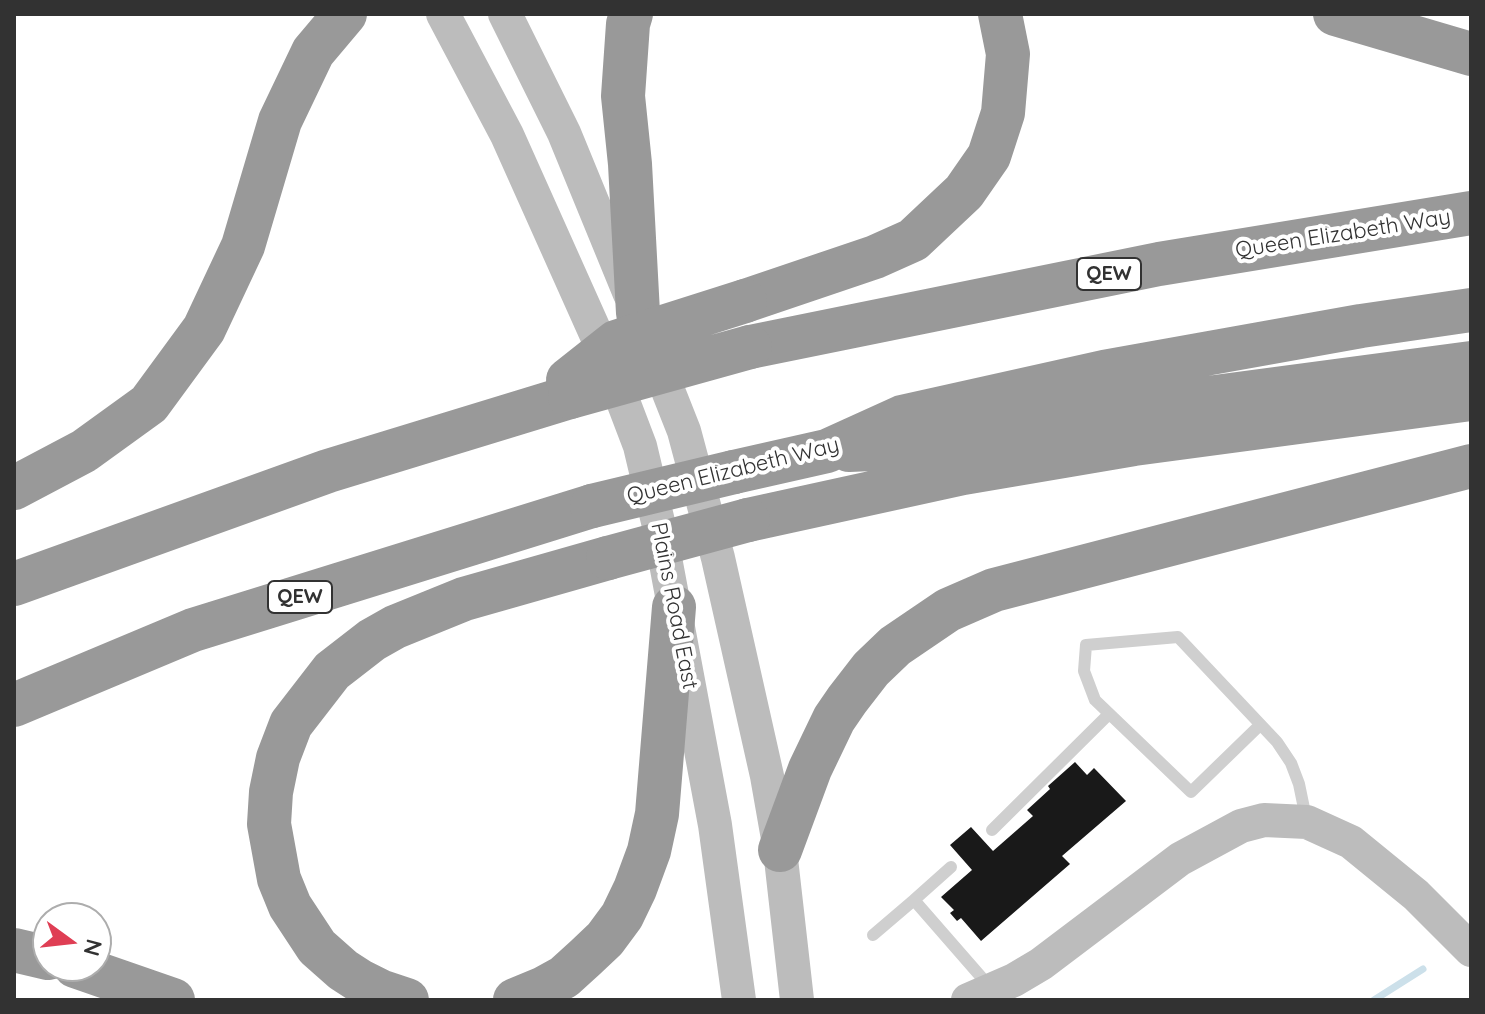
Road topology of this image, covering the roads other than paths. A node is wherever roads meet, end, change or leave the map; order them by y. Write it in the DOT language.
graph roads {
  1 [pos="345,14"];
  2 [pos="443,14"];
  3 [pos="505,14"];
  4 [pos="631,14"];
  5 [pos="1000,14"];
  6 [pos="1335,14"];
  7 [pos="1471,54"];
  8 [pos="1471,213"];
  9 [pos="1471,310"];
  10 [pos="638,313"];
  11 [pos="1471,363"];
  12 [pos="558,395"];
  13 [pos="1471,399"];
  14 [pos="827,451"];
  15 [pos="1471,466"];
  16 [pos="14,488"];
  17 [pos="14,584"];
  18 [pos="674,607"];
  19 [pos="14,705"];
  20 [pos="1109,714"];
  21 [pos="1260,725"];
  22 [pos="1307,822"];
  23 [pos="992,830"];
  24 [pos="780,850"];
  25 [pos="951,867"];
  26 [pos="914,900"];
  27 [pos="873,935"];
  28 [pos="1471,950"];
  29 [pos="112,979"];
  30 [pos="980,995"];
  31 [pos="173,1000"];
  32 [pos="407,1000"];
  33 [pos="515,1000"];
  34 [pos="739,1000"];
  35 [pos="797,1000"];
  1 -- 16 [label="highway"];
  2 -- 18 [label="main road, Plains Road East"];
  3 -- 10 [label="main road"];
  4 -- 10 [label="highway"];
  5 -- 12 [label="highway, bridge"];
  6 -- 7 [label="highway"];
  8 -- 12 [label="highway, Queen Elizabeth Way / QEW, bridge"];
  9 -- 14 [label="highway, Queen Elizabeth Way / QEW"];
  10 -- 24 [label="main road"];
  11 -- 14 [label="highway"];
  12 -- 17 [label="highway, Queen Elizabeth Way / QEW"];
  13 -- 32 [label="highway, bridge"];
  14 -- 19 [label="highway, Queen Elizabeth Way / QEW, bridge"];
  15 -- 24 [label="highway"];
  18 -- 33 [label="highway"];
  18 -- 34 [label="main road, Plains Road East"];
  20 -- 21 [label="lane"];
  20 -- 21 [label="lane"];
  20 -- 23 [label="lane"];
  21 -- 22 [label="lane"];
  22 -- 28 [label="main road"];
  22 -- 30 [label="main road"];
  24 -- 35 [label="main road"];
  25 -- 26 [label="lane"];
  26 -- 27 [label="lane"];
  26 -- 30 [label="lane"];
  29 -- 31 [label="highway"];
}
